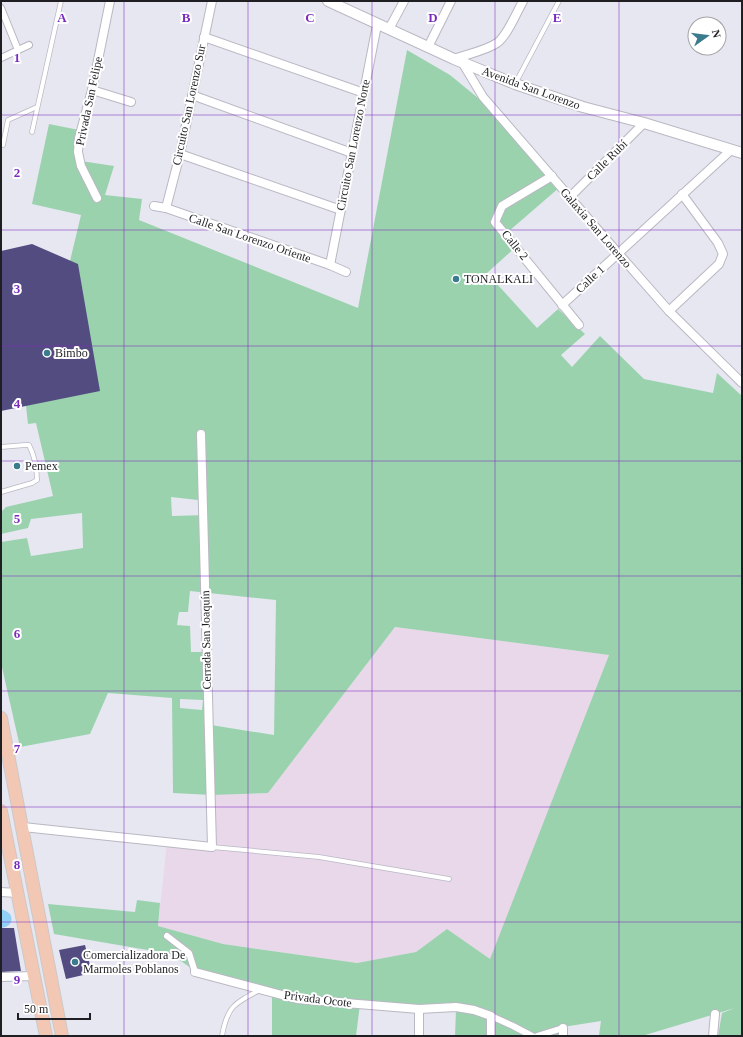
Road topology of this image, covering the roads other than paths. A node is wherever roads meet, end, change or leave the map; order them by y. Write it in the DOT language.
graph roads {
  1 [pos="61,1"];
  2 [pos="110,1"];
  3 [pos="212,1"];
  4 [pos="328,1"];
  5 [pos="404,1"];
  6 [pos="451,1"];
  7 [pos="523,1"];
  8 [pos="558,1"];
  9 [pos="1,8"];
  10 [pos="377,24"];
  11 [pos="389,29"];
  12 [pos="204,37"];
  13 [pos="29,45"];
  14 [pos="428,47"];
  15 [pos="18,50"];
  16 [pos="1,58"];
  17 [pos="458,61"];
  18 [pos="515,84"];
  19 [pos="92,90"];
  20 [pos="364,93"];
  21 [pos="192,95"];
  22 [pos="131,102"];
  23 [pos="37,107"];
  24 [pos="644,123"];
  25 [pos="32,132"];
  26 [pos="3,146"];
  27 [pos="731,150"];
  28 [pos="352,153"];
  29 [pos="742,153"];
  30 [pos="180,154"];
  31 [pos="552,176"];
  32 [pos="682,194"];
  33 [pos="570,197"];
  34 [pos="97,198"];
  35 [pos="154,206"];
  36 [pos="166,208"];
  37 [pos="341,210"];
  38 [pos="618,253"];
  39 [pos="330,265"];
  40 [pos="346,272"];
  41 [pos="562,305"];
  42 [pos="668,311"];
  43 [pos="579,325"];
  44 [pos="742,383"];
  45 [pos="201,434"];
  46 [pos="1,447"];
  47 [pos="1,492"];
  48 [pos="1,718"];
  49 [pos="1,811"];
  50 [pos="23,827"];
  51 [pos="212,847"];
  52 [pos="449,880"];
  53 [pos="1,892"];
  54 [pos="18,893"];
  55 [pos="168,936"];
  56 [pos="195,972"];
  57 [pos="34,976"];
  58 [pos="1,977"];
  59 [pos="260,990"];
  60 [pos="419,1009"];
  61 [pos="715,1014"];
  62 [pos="491,1016"];
  63 [pos="563,1032"];
  64 [pos="46,1036"];
  65 [pos="62,1036"];
  66 [pos="222,1036"];
  67 [pos="419,1036"];
  68 [pos="491,1036"];
  69 [pos="532,1036"];
  70 [pos="537,1036"];
  71 [pos="712,1036"];
  1 -- 23 [label="lane"];
  2 -- 19 [label="street, Privada San Felipe"];
  3 -- 12 [label="street, Circuito San Lorenzo Sur"];
  4 -- 10 [label="street, Avenida San Lorenzo"];
  5 -- 11 [label="street"];
  6 -- 14 [label="street"];
  7 -- 17 [label="street"];
  8 -- 18 [label="lane"];
  9 -- 15 [label="street"];
  10 -- 11 [label="street, Avenida San Lorenzo"];
  10 -- 20 [label="street, Circuito San Lorenzo Norte"];
  11 -- 14 [label="street, Avenida San Lorenzo"];
  12 -- 20 [label="street"];
  12 -- 21 [label="street, Circuito San Lorenzo Sur"];
  13 -- 15 [label="street"];
  14 -- 17 [label="street, Avenida San Lorenzo"];
  15 -- 16 [label="street"];
  17 -- 18 [label="street, Avenida San Lorenzo"];
  17 -- 31 [label="street, Galaxia San Lorenzo"];
  18 -- 24 [label="street, Avenida San Lorenzo"];
  19 -- 22 [label="street"];
  19 -- 34 [label="street, Privada San Felipe"];
  20 -- 28 [label="street, Circuito San Lorenzo Norte"];
  21 -- 28 [label="street"];
  21 -- 30 [label="street, Circuito San Lorenzo Sur"];
  23 -- 25 [label="lane"];
  23 -- 26 [label="lane"];
  24 -- 27 [label="street, Avenida San Lorenzo"];
  24 -- 33 [label="street, Calle Rubí"];
  27 -- 29 [label="street, Avenida San Lorenzo"];
  27 -- 32 [label="street, Calle 1"];
  28 -- 37 [label="street, Circuito San Lorenzo Norte"];
  30 -- 36 [label="street, Circuito San Lorenzo Sur"];
  30 -- 37 [label="street"];
  31 -- 33 [label="street, Galaxia San Lorenzo"];
  31 -- 41 [label="street, Calle 2"];
  32 -- 38 [label="street, Calle 1"];
  32 -- 42 [label="street"];
  33 -- 38 [label="street, Galaxia San Lorenzo"];
  35 -- 36 [label="street, Calle San Lorenzo Oriente"];
  36 -- 39 [label="street, Calle San Lorenzo Oriente"];
  37 -- 39 [label="street, Circuito San Lorenzo Norte"];
  38 -- 41 [label="street, Calle 1"];
  38 -- 42 [label="street, Galaxia San Lorenzo"];
  39 -- 40 [label="street, Calle San Lorenzo Oriente"];
  41 -- 43 [label="street, Calle 2"];
  42 -- 44 [label="street, Galaxia San Lorenzo"];
  45 -- 51 [label="street, Cerrada San Joaquín"];
  46 -- 47 [label="lane"];
  48 -- 50 [label="main road"];
  49 -- 54 [label="main road"];
  50 -- 51 [label="street"];
  50 -- 65 [label="main road"];
  51 -- 52 [label="lane"];
  53 -- 54 [label="street"];
  54 -- 57 [label="main road"];
  55 -- 56 [label="street"];
  56 -- 59 [label="street, Privada Ocote"];
  57 -- 58 [label="street"];
  57 -- 64 [label="main road"];
  59 -- 60 [label="street, Privada Ocote"];
  59 -- 66 [label="lane"];
  60 -- 62 [label="street, Privada Ocote"];
  60 -- 67 [label="street"];
  61 -- 71 [label="street"];
  62 -- 68 [label="street"];
  62 -- 69 [label="street"];
  63 -- 70 [label="street"];
}
